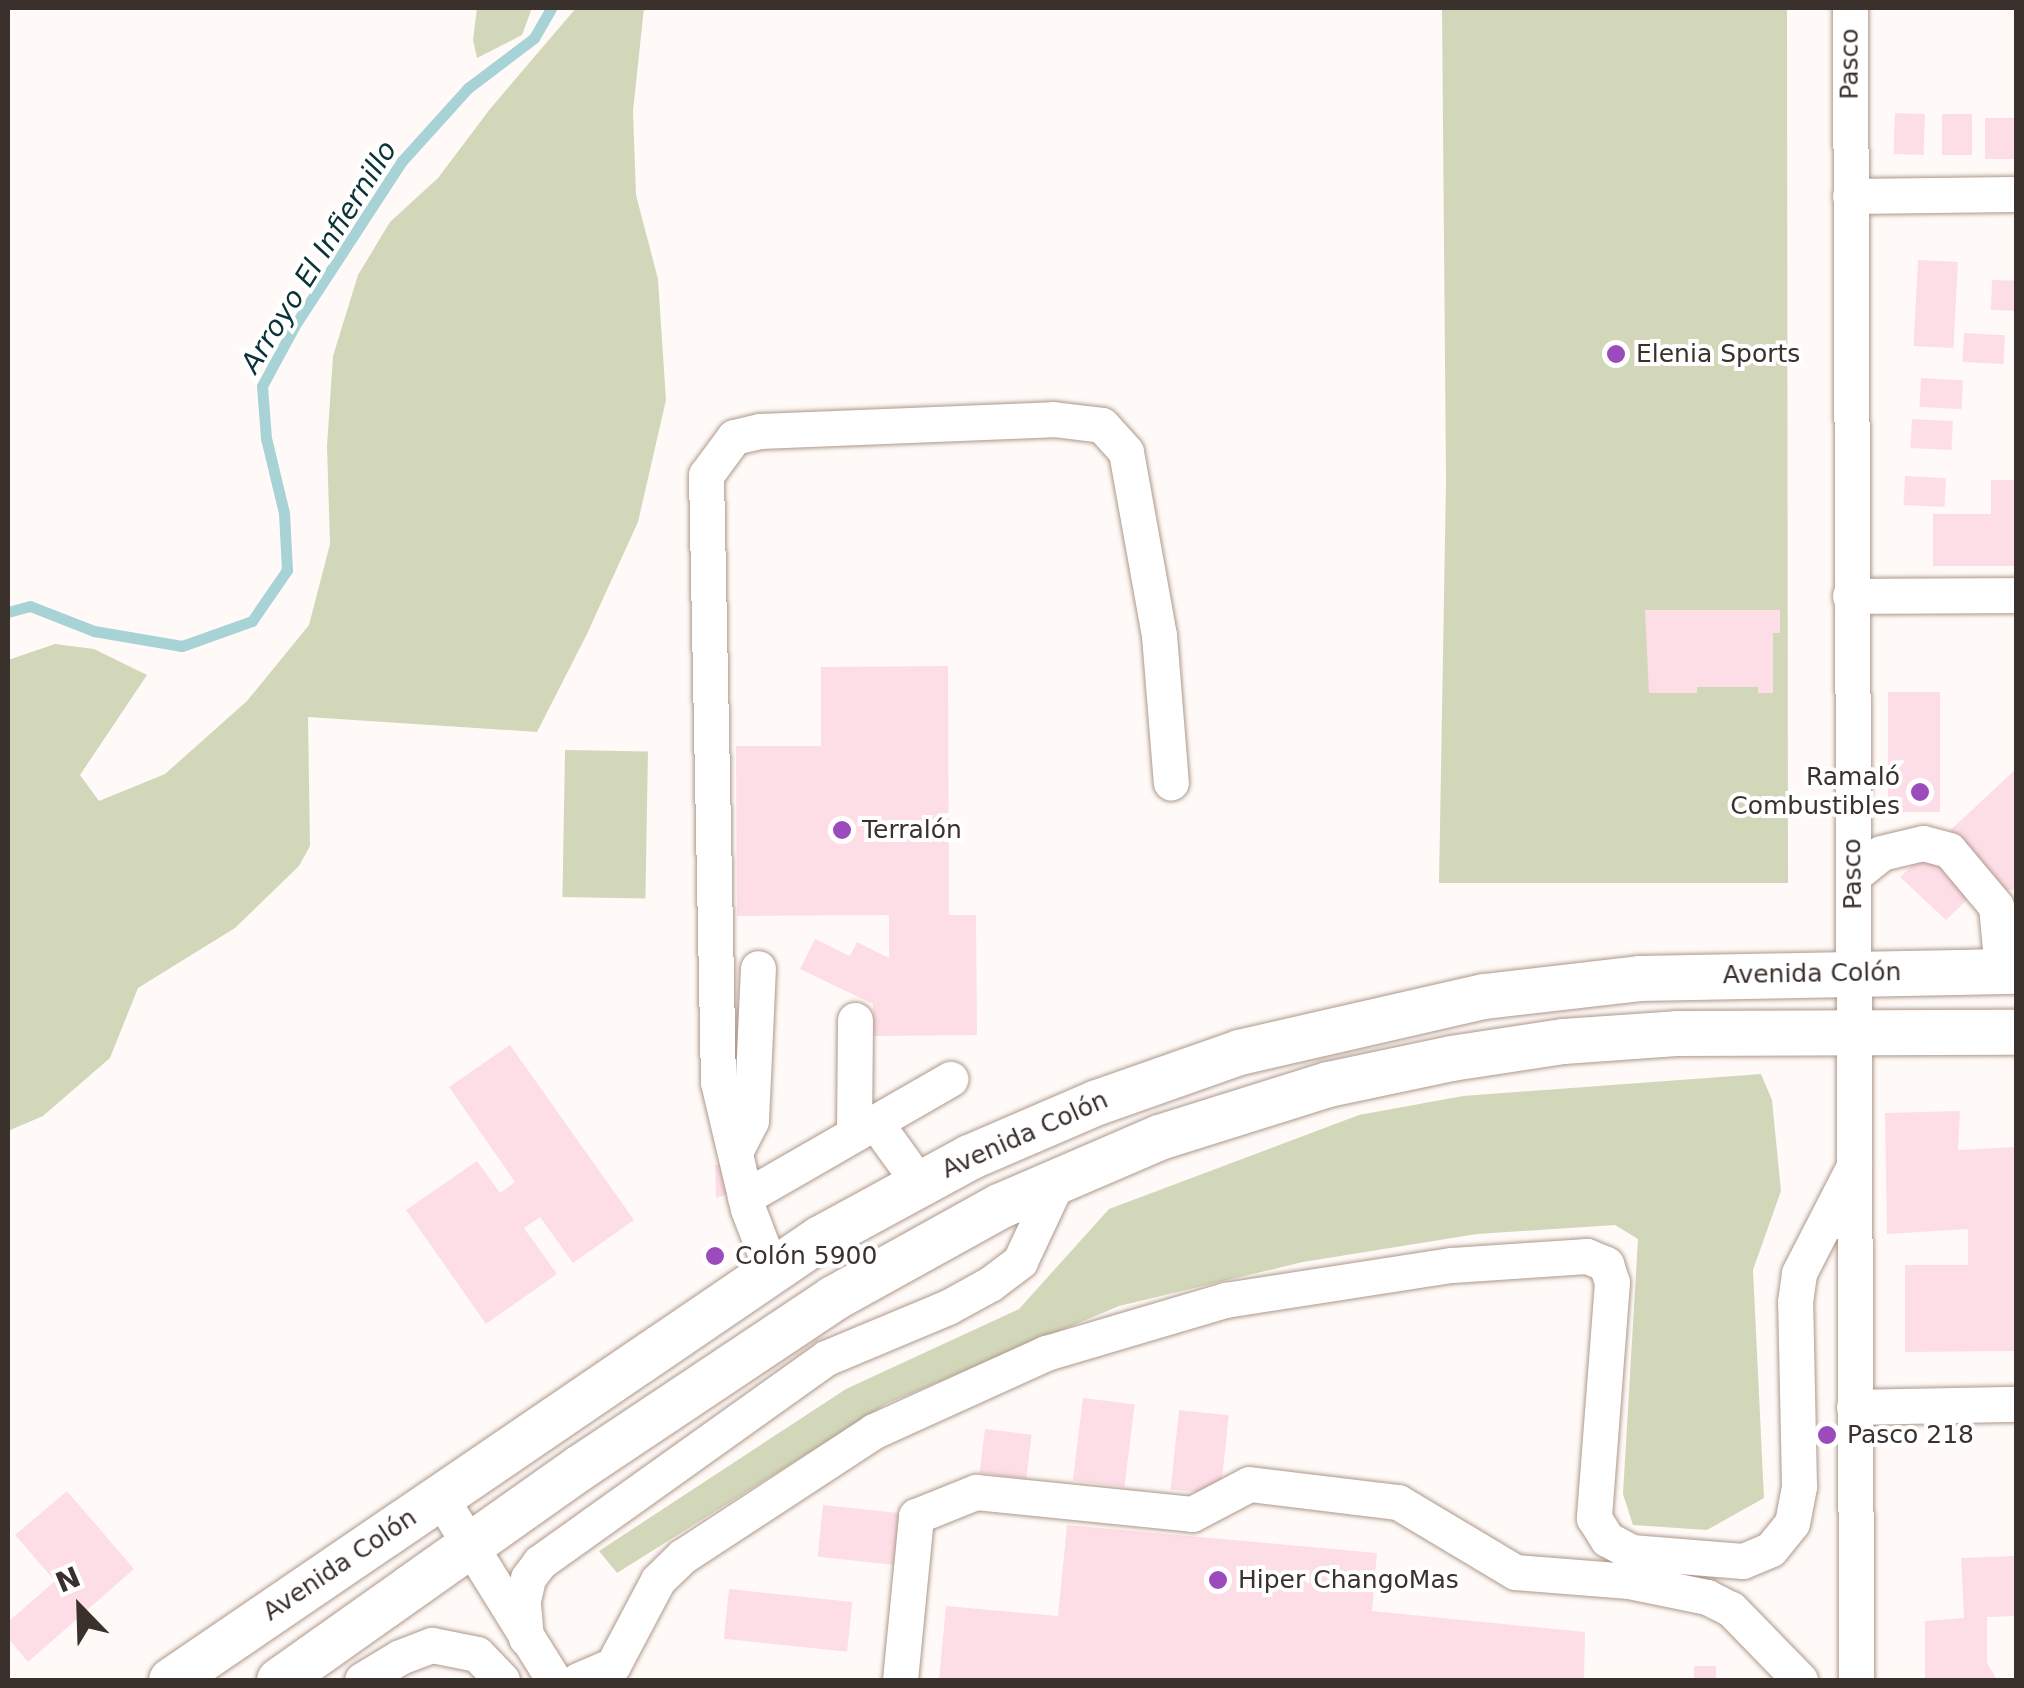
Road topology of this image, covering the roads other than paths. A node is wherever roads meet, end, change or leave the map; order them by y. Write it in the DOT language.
graph roads {
  1 [pos="1850,8"];
  2 [pos="2016,194"];
  3 [pos="1850,196"];
  4 [pos="2016,595"];
  5 [pos="1850,596"];
  6 [pos="1171,783"];
  7 [pos="1853,876"];
  8 [pos="758,968"];
  9 [pos="2009,971"];
  10 [pos="1853,974"];
  11 [pos="855,1020"];
  12 [pos="2016,1032"];
  13 [pos="1852,1033"];
  14 [pos="950,1079"];
  15 [pos="864,1128"];
  16 [pos="735,1152"];
  17 [pos="1854,1166"];
  18 [pos="1058,1178"];
  19 [pos="919,1183"];
  20 [pos="746,1197"];
  21 [pos="771,1270"];
  22 [pos="2016,1404"];
  23 [pos="1854,1407"];
  24 [pos="440,1496"];
  25 [pos="470,1546"];
  26 [pos="526,1638"];
  27 [pos="172,1680"];
  28 [pos="279,1680"];
  29 [pos="362,1680"];
  30 [pos="502,1680"];
  31 [pos="554,1680"];
  32 [pos="578,1680"];
  33 [pos="900,1680"];
  34 [pos="1800,1680"];
  35 [pos="1856,1680"];
  1 -- 3 [label="street, Pasco"];
  2 -- 3 [label="street"];
  3 -- 5 [label="street, Pasco"];
  4 -- 5 [label="street"];
  5 -- 7 [label="street, Pasco"];
  6 -- 16 [label="street"];
  7 -- 9 [label="street"];
  7 -- 10 [label="street, Pasco"];
  8 -- 16 [label="street"];
  9 -- 10 [label="main road, Avenida Colón"];
  10 -- 13 [label="street, Pasco"];
  10 -- 19 [label="main road, Avenida Colón"];
  11 -- 15 [label="street"];
  12 -- 13 [label="main road"];
  13 -- 17 [label="street, Pasco"];
  13 -- 18 [label="main road"];
  14 -- 15 [label="street"];
  15 -- 19 [label="street"];
  15 -- 20 [label="street"];
  16 -- 20 [label="street"];
  17 -- 23 [label="street, Pasco"];
  17 -- 32 [label="street"];
  18 -- 25 [label="main road"];
  18 -- 26 [label="street"];
  19 -- 21 [label="main road, Avenida Colón"];
  20 -- 21 [label="street"];
  21 -- 24 [label="main road, Avenida Colón"];
  22 -- 23 [label="street"];
  23 -- 35 [label="street, Pasco"];
  24 -- 25 [label="street"];
  24 -- 27 [label="main road, Avenida Colón"];
  25 -- 26 [label="street"];
  25 -- 28 [label="main road"];
  26 -- 31 [label="street"];
  29 -- 30 [label="street"];
  33 -- 34 [label="street"];
}
